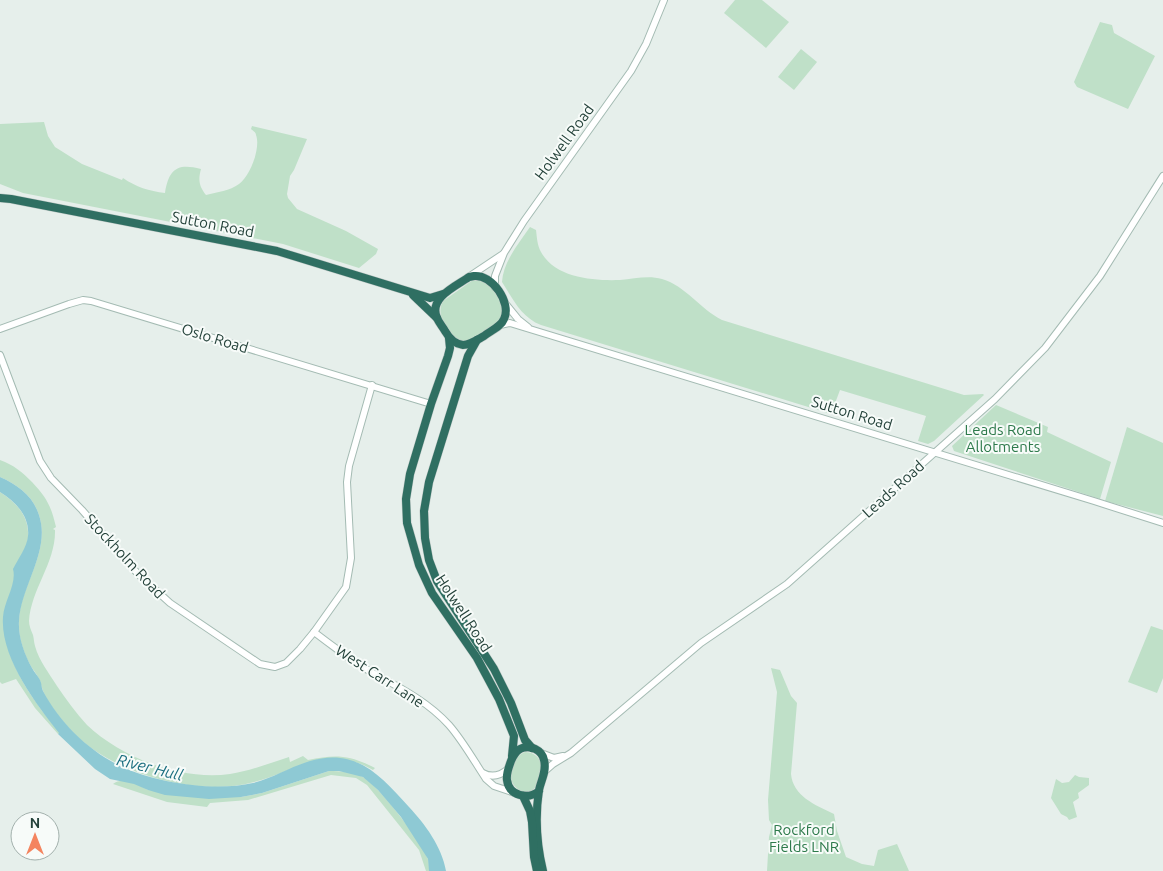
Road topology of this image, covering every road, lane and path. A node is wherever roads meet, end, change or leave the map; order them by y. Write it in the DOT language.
graph roads {
  1 [pos="658,0"];
  2 [pos="664,0"];
  3 [pos="659,13"];
  4 [pos="1163,176"];
  5 [pos="0,194"];
  6 [pos="0,198"];
  7 [pos="11,199"];
  8 [pos="504,253"];
  9 [pos="469,277"];
  10 [pos="496,288"];
  11 [pos="407,290"];
  12 [pos="443,294"];
  13 [pos="506,303"];
  14 [pos="437,318"];
  15 [pos="500,325"];
  16 [pos="0,329"];
  17 [pos="532,331"];
  18 [pos="449,338"];
  19 [pos="477,340"];
  20 [pos="0,355"];
  21 [pos="372,385"];
  22 [pos="430,404"];
  23 [pos="934,452"];
  24 [pos="1163,523"];
  25 [pos="314,632"];
  26 [pos="532,748"];
  27 [pos="541,753"];
  28 [pos="571,753"];
  29 [pos="512,756"];
  30 [pos="508,769"];
  31 [pos="480,770"];
  32 [pos="545,771"];
  33 [pos="539,791"];
  34 [pos="519,795"];
  35 [pos="537,871"];
  36 [pos="543,871"];
  1 -- 3 [label="street, Holwell Road"];
  2 -- 3 [label="street, Holwell Road"];
  3 -- 8 [label="street, Holwell Road"];
  4 -- 23 [label="street, Leads Road"];
  5 -- 7 [label="highway"];
  6 -- 7 [label="highway"];
  7 -- 11 [label="highway, Sutton Road"];
  8 -- 9 [label="street"];
  8 -- 10 [label="street, Holwell Road"];
  9 -- 10 [label="highway"];
  9 -- 12 [label="highway"];
  10 -- 13 [label="highway"];
  11 -- 12 [label="highway, Sutton Road"];
  11 -- 14 [label="highway"];
  12 -- 14 [label="highway"];
  13 -- 15 [label="highway"];
  13 -- 17 [label="street, Sutton Road"];
  14 -- 18 [label="highway"];
  15 -- 17 [label="street, Sutton Road"];
  15 -- 19 [label="highway"];
  16 -- 21 [label="street, Oslo Road"];
  17 -- 23 [label="street, Sutton Road"];
  18 -- 19 [label="highway"];
  18 -- 22 [label="highway, Holwell Road"];
  19 -- 26 [label="highway, Holwell Road"];
  20 -- 25 [label="street, Stockholm Road"];
  21 -- 22 [label="street, Oslo Road"];
  21 -- 25 [label="street, Stockholm Road"];
  22 -- 29 [label="highway, Holwell Road"];
  23 -- 24 [label="street, Sutton Road"];
  23 -- 28 [label="street, Leads Road"];
  25 -- 31 [label="street, West Carr Lane"];
  26 -- 27 [label="highway"];
  26 -- 29 [label="highway"];
  27 -- 28 [label="street"];
  27 -- 32 [label="highway"];
  28 -- 32 [label="street, Leads Road"];
  29 -- 30 [label="highway"];
  30 -- 31 [label="street"];
  30 -- 34 [label="highway"];
  31 -- 34 [label="street, West Carr Lane"];
  32 -- 33 [label="highway"];
  33 -- 34 [label="highway"];
  33 -- 36 [label="highway"];
  34 -- 35 [label="highway"];
}
